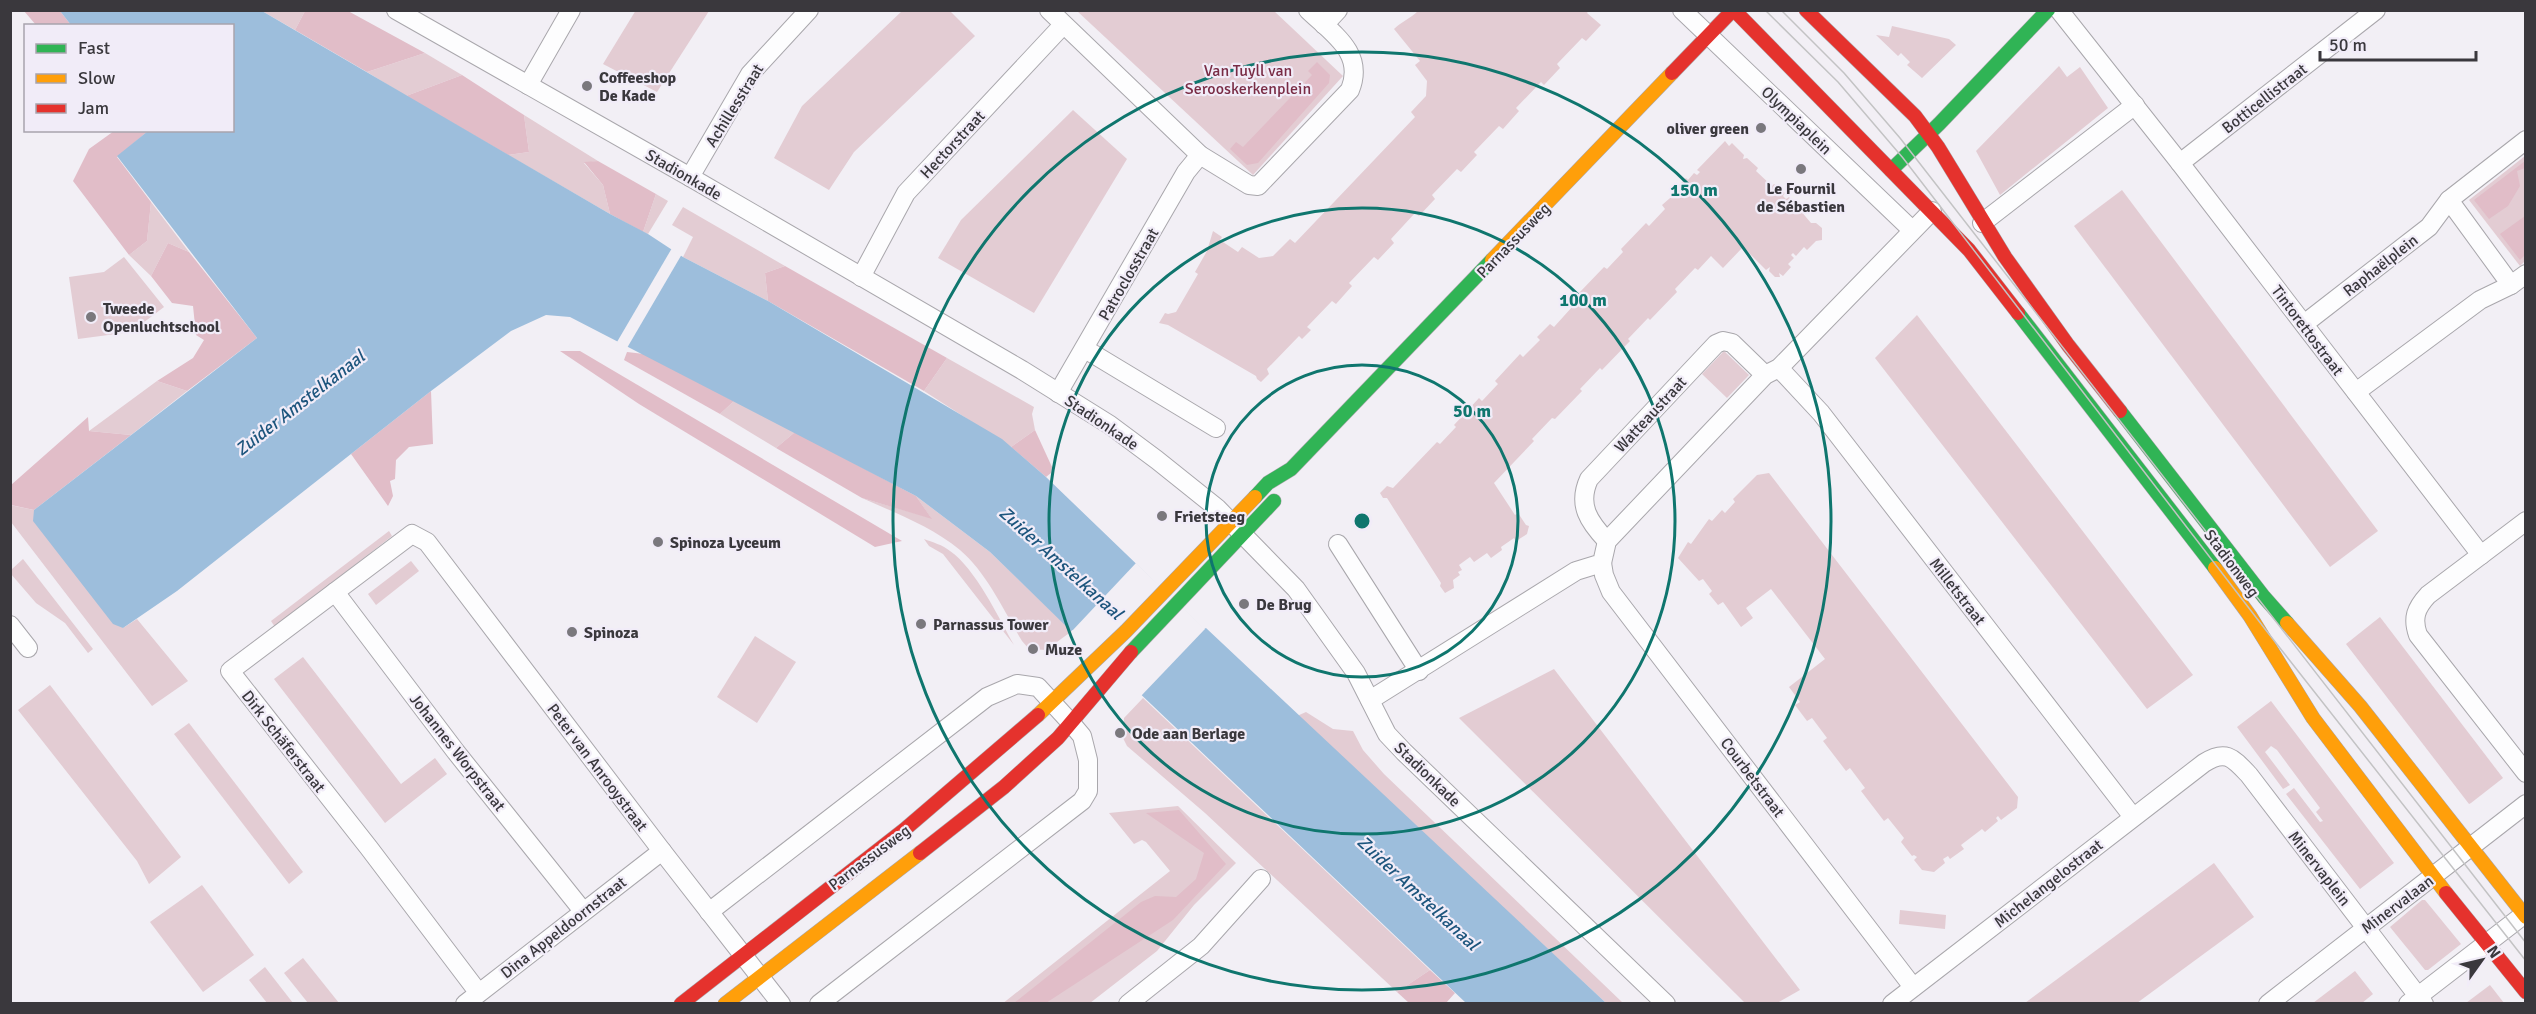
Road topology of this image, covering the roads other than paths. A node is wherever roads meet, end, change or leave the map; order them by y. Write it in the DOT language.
graph roads {
  1 [pos="396,10"];
  2 [pos="571,10"];
  3 [pos="809,10"];
  4 [pos="1048,10"];
  5 [pos="1308,10"];
  6 [pos="1338,10"];
  7 [pos="1682,10"];
  8 [pos="1734,10"];
  9 [pos="1806,10"];
  10 [pos="2048,10"];
  11 [pos="2060,10"];
  12 [pos="2376,10"];
  13 [pos="1063,25"];
  14 [pos="1324,25"];
  15 [pos="1709,36"];
  16 [pos="528,85"];
  17 [pos="2135,105"];
  18 [pos="1929,133"];
  19 [pos="2526,140"];
  20 [pos="1200,155"];
  21 [pos="2180,163"];
  22 [pos="1891,170"];
  23 [pos="690,177"];
  24 [pos="2449,200"];
  25 [pos="1932,211"];
  26 [pos="1982,223"];
  27 [pos="1912,230"];
  28 [pos="2526,274"];
  29 [pos="861,277"];
  30 [pos="2511,285"];
  31 [pos="2304,324"];
  32 [pos="1085,350"];
  33 [pos="1772,371"];
  34 [pos="2356,392"];
  35 [pos="1058,393"];
  36 [pos="1216,428"];
  37 [pos="2526,520"];
  38 [pos="1235,529"];
  39 [pos="412,534"];
  40 [pos="1607,541"];
  41 [pos="1338,544"];
  42 [pos="2481,555"];
  43 [pos="1602,563"];
  44 [pos="335,592"];
  45 [pos="10,625"];
  46 [pos="28,648"];
  47 [pos="1419,671"];
  48 [pos="1371,700"];
  49 [pos="1052,702"];
  50 [pos="1077,729"];
  51 [pos="2204,763"];
  52 [pos="2526,773"];
  53 [pos="2526,804"];
  54 [pos="2133,817"];
  55 [pos="2470,848"];
  56 [pos="662,851"];
  57 [pos="2433,877"];
  58 [pos="1261,879"];
  59 [pos="583,911"];
  60 [pos="709,912"];
  61 [pos="2525,915"];
  62 [pos="2366,928"];
  63 [pos="2486,942"];
  64 [pos="742,954"];
  65 [pos="759,976"];
  66 [pos="1913,987"];
  67 [pos="2526,992"];
  68 [pos="471,998"];
  69 [pos="2417,1001"];
  70 [pos="681,1004"];
  71 [pos="725,1004"];
  72 [pos="781,1004"];
  73 [pos="819,1004"];
  74 [pos="1128,1004"];
  75 [pos="1666,1004"];
  76 [pos="1892,1004"];
  77 [pos="2268,1004"];
  1 -- 16 [label="street, Stadionkade"];
  2 -- 16 [label="street"];
  3 -- 23 [label="street, Achillesstraat"];
  4 -- 13 [label="street"];
  5 -- 14 [label="street"];
  6 -- 14 [label="street"];
  7 -- 15 [label="street, Olympiaplein"];
  8 -- 15 [label="main road, Parnassusweg"];
  8 -- 22 [label="main road, Olympiaplein"];
  9 -- 18 [label="main road"];
  10 -- 18 [label="main road"];
  11 -- 17 [label="street"];
  12 -- 21 [label="street, Botticellistraat"];
  13 -- 20 [label="street"];
  13 -- 29 [label="street, Hectorstraat"];
  14 -- 20 [label="street"];
  15 -- 27 [label="street, Olympiaplein"];
  15 -- 38 [label="main road, Parnassusweg"];
  16 -- 23 [label="street, Stadionkade"];
  17 -- 21 [label="street, Tintorettostraat"];
  17 -- 26 [label="street"];
  18 -- 22 [label="main road"];
  18 -- 26 [label="main road, Stadionweg"];
  19 -- 24 [label="street, Raphaëlplein"];
  20 -- 32 [label="street, Patroclosstraat"];
  21 -- 31 [label="street, Tintorettostraat"];
  22 -- 25 [label="main road, Stadionweg"];
  23 -- 29 [label="street, Stadionkade"];
  24 -- 30 [label="street"];
  24 -- 31 [label="street, Raphaëlplein"];
  25 -- 27 [label="street"];
  25 -- 57 [label="main road, Stadionweg"];
  26 -- 55 [label="main road, Stadionweg"];
  27 -- 33 [label="street"];
  28 -- 30 [label="street"];
  29 -- 35 [label="street, Stadionkade"];
  30 -- 34 [label="street"];
  31 -- 34 [label="street, Tintorettostraat"];
  32 -- 35 [label="street, Patroclosstraat"];
  32 -- 36 [label="street"];
  33 -- 40 [label="street"];
  33 -- 40 [label="street, Watteaustraat"];
  33 -- 54 [label="street, Milletstraat"];
  34 -- 42 [label="street, Tintorettostraat"];
  35 -- 38 [label="street, Stadionkade"];
  37 -- 42 [label="street"];
  38 -- 48 [label="street, Stadionkade"];
  38 -- 49 [label="main road, Parnassusweg"];
  38 -- 50 [label="main road, Parnassusweg"];
  39 -- 44 [label="street, Dirk Schäferstraat"];
  39 -- 56 [label="street, Peter van Anrooystraat"];
  40 -- 43 [label="street"];
  41 -- 47 [label="street"];
  42 -- 52 [label="street"];
  43 -- 47 [label="street"];
  43 -- 66 [label="street, Courbetstraat"];
  44 -- 59 [label="street, Johannes Worpstraat"];
  44 -- 68 [label="street, Dirk Schäferstraat"];
  45 -- 46 [label="street"];
  47 -- 48 [label="street"];
  48 -- 75 [label="street, Stadionkade"];
  49 -- 50 [label="street"];
  49 -- 60 [label="street"];
  49 -- 64 [label="main road, Parnassusweg"];
  50 -- 65 [label="main road, Parnassusweg"];
  50 -- 73 [label="street"];
  51 -- 54 [label="street, Michelangelostraat"];
  51 -- 62 [label="street, Minervaplein"];
  53 -- 55 [label="street, Minervalaan"];
  54 -- 66 [label="street, Michelangelostraat"];
  55 -- 57 [label="street, Minervalaan"];
  55 -- 61 [label="main road, Stadionweg"];
  56 -- 59 [label="street, Dina Appeldoornstraat"];
  56 -- 60 [label="street, Peter van Anrooystraat"];
  57 -- 62 [label="street, Minervalaan"];
  57 -- 63 [label="main road, Stadionweg"];
  58 -- 74 [label="street"];
  59 -- 68 [label="street, Dina Appeldoornstraat"];
  60 -- 64 [label="street, Peter van Anrooystraat"];
  61 -- 63 [label="street"];
  62 -- 69 [label="street, Minervaplein"];
  62 -- 77 [label="street, Minervalaan"];
  63 -- 67 [label="main road, Stadionweg"];
  63 -- 69 [label="street"];
  64 -- 65 [label="street, Peter van Anrooystraat"];
  64 -- 70 [label="main road, Parnassusweg"];
  65 -- 71 [label="main road, Parnassusweg"];
  65 -- 72 [label="street, Peter van Anrooystraat"];
  66 -- 76 [label="street, Michelangelostraat"];
}
